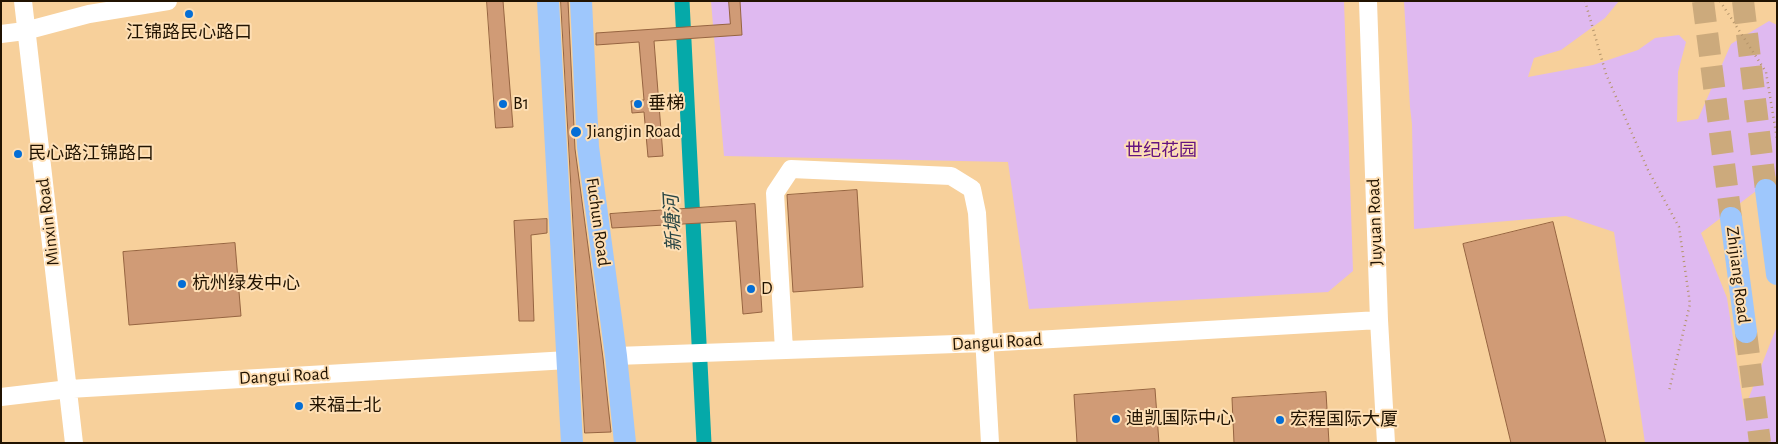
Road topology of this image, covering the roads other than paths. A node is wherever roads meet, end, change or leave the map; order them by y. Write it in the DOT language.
graph roads {
  1 [pos="23,1"];
  2 [pos="168,1"];
  3 [pos="548,1"];
  4 [pos="581,1"];
  5 [pos="1368,1"];
  6 [pos="25,31"];
  7 [pos="1,34"];
  8 [pos="1766,190"];
  9 [pos="1731,218"];
  10 [pos="1777,274"];
  11 [pos="1379,320"];
  12 [pos="1746,332"];
  13 [pos="984,343"];
  14 [pos="784,350"];
  15 [pos="616,356"];
  16 [pos="568,360"];
  17 [pos="69,389"];
  18 [pos="1,398"];
  19 [pos="74,443"];
  20 [pos="572,443"];
  21 [pos="625,443"];
  22 [pos="990,443"];
  23 [pos="1386,443"];
  1 -- 6 [label="street, Minxin Road"];
  2 -- 6 [label="street"];
  3 -- 16 [label="main road, Fuchun Road"];
  4 -- 15 [label="main road, Fuchun Road"];
  5 -- 11 [label="street, Juyuan Road"];
  6 -- 7 [label="street"];
  6 -- 17 [label="street, Minxin Road"];
  8 -- 10 [label="main road"];
  9 -- 12 [label="main road, Zhijiang Road"];
  11 -- 13 [label="street, Dangui Road"];
  11 -- 23 [label="street, Juyuan Road"];
  13 -- 14 [label="street, Dangui Road"];
  13 -- 14 [label="street"];
  13 -- 22 [label="street"];
  14 -- 15 [label="street, Dangui Road"];
  15 -- 21 [label="main road, Fuchun Road"];
  16 -- 17 [label="street, Dangui Road"];
  16 -- 20 [label="main road, Fuchun Road"];
  17 -- 18 [label="street, Dangui Road"];
  17 -- 19 [label="street, Minxin Road"];
}
